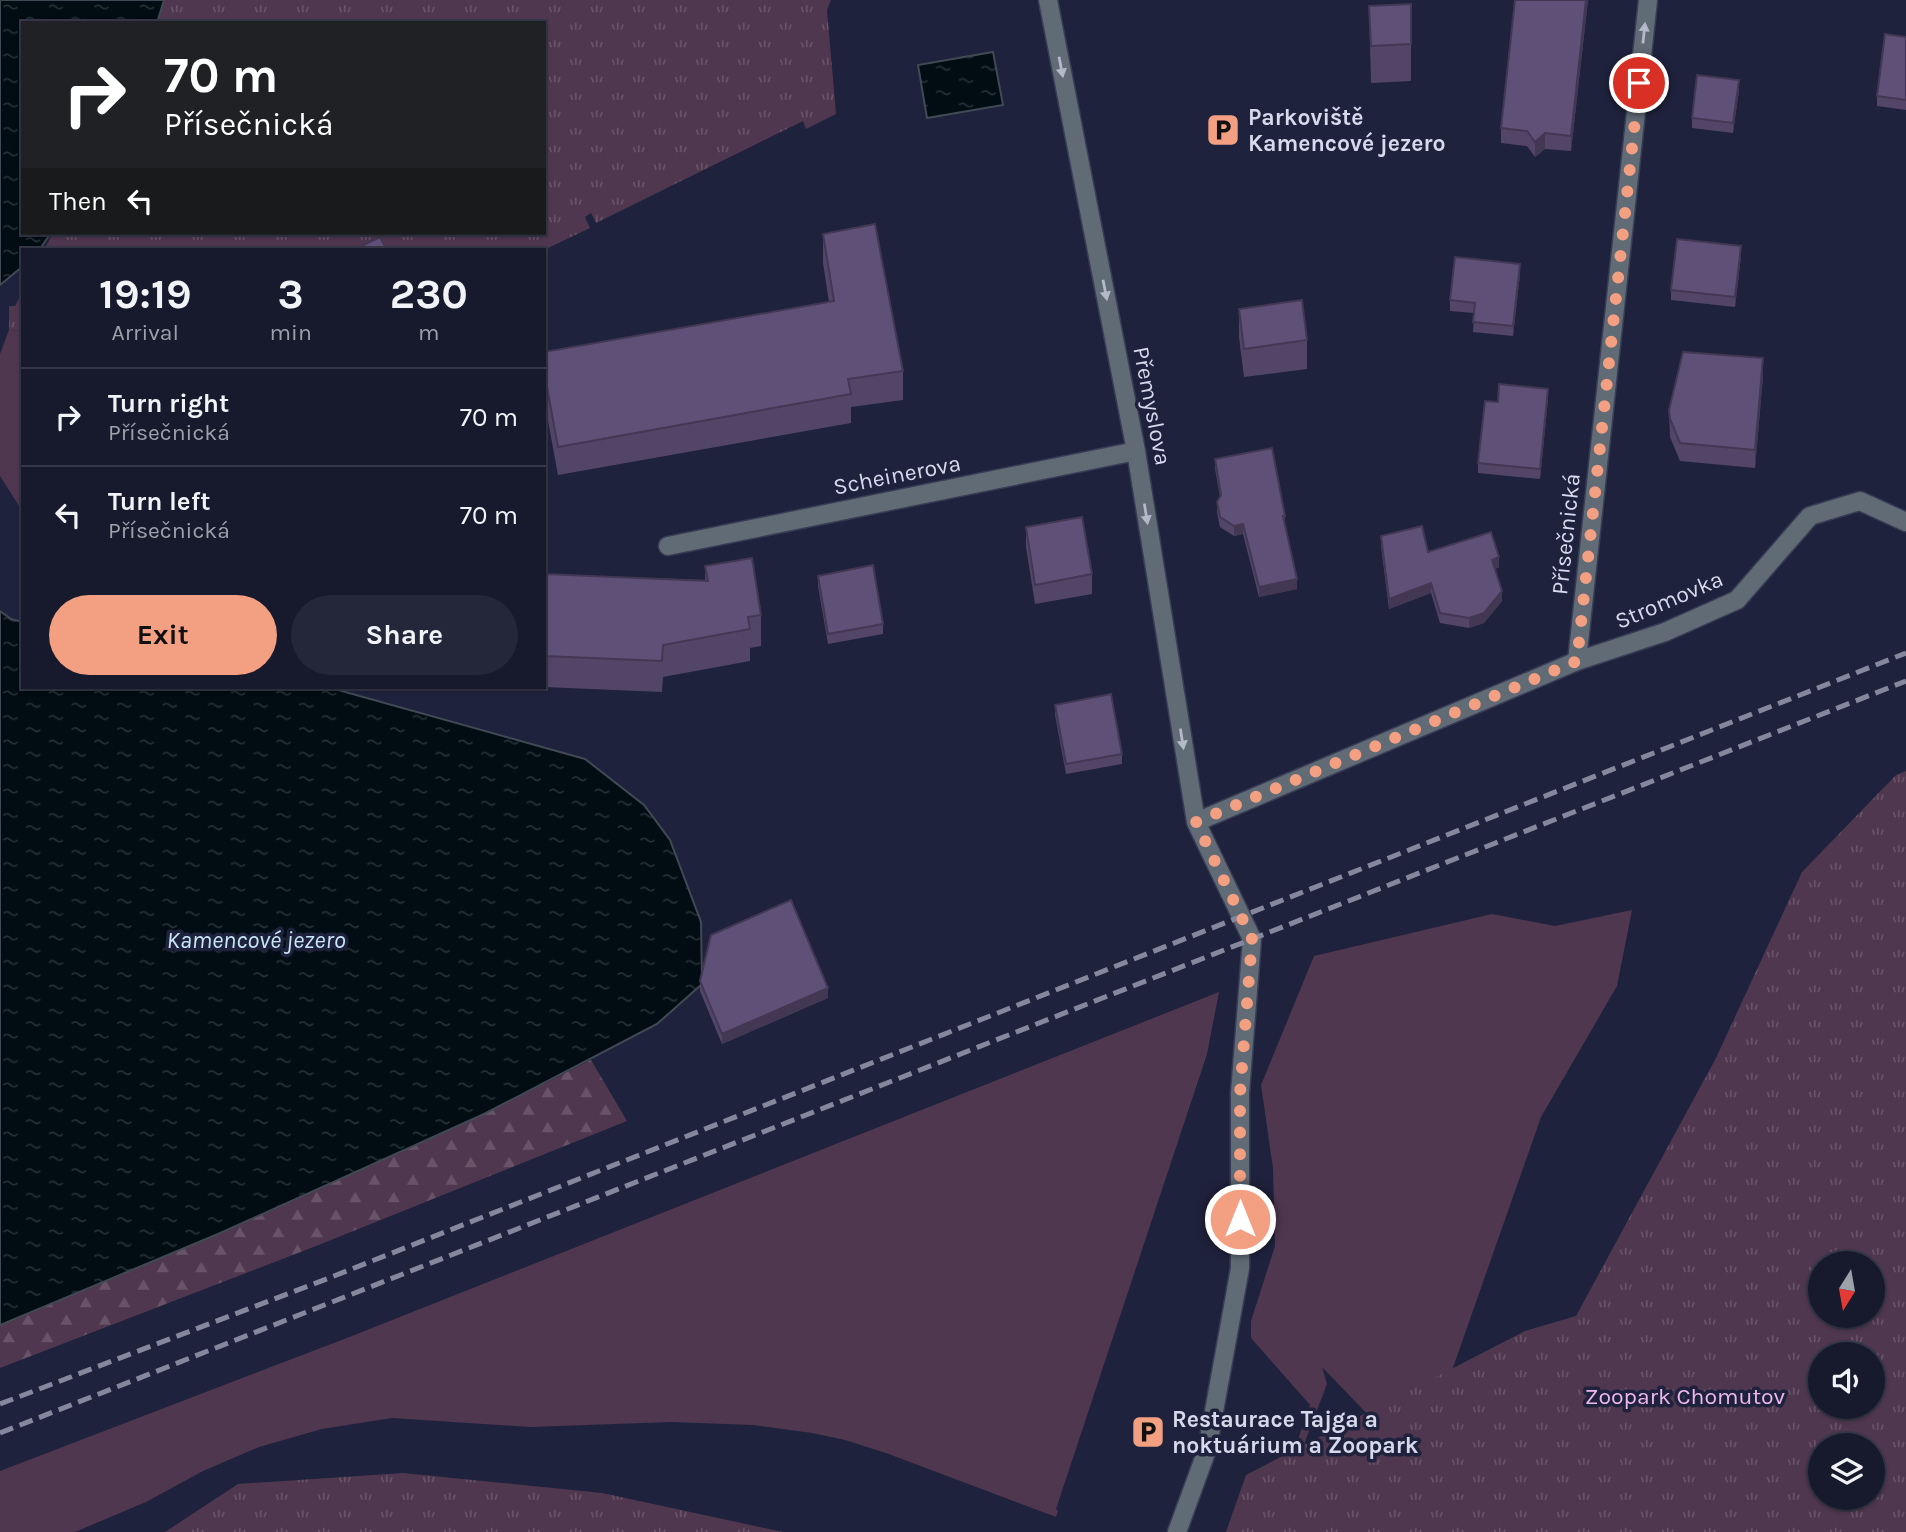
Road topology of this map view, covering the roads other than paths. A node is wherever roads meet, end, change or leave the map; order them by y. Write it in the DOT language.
graph roads {
  1 [pos="1048,0"];
  2 [pos="1648,0"];
  3 [pos="1136,451"];
  4 [pos="1906,522"];
  5 [pos="668,546"];
  6 [pos="1577,661"];
  7 [pos="1196,822"];
  8 [pos="1177,1532"];
  1 -- 3 [label="street, Přemyslova, one-way"];
  6 -- 2 [label="street, Přísečnická, one-way"];
  3 -- 5 [label="street, Scheinerova"];
  3 -- 7 [label="street, Přemyslova, one-way"];
  4 -- 6 [label="street, Stromovka"];
  6 -- 7 [label="street"];
  7 -- 8 [label="street, Přemyslova"];
}
